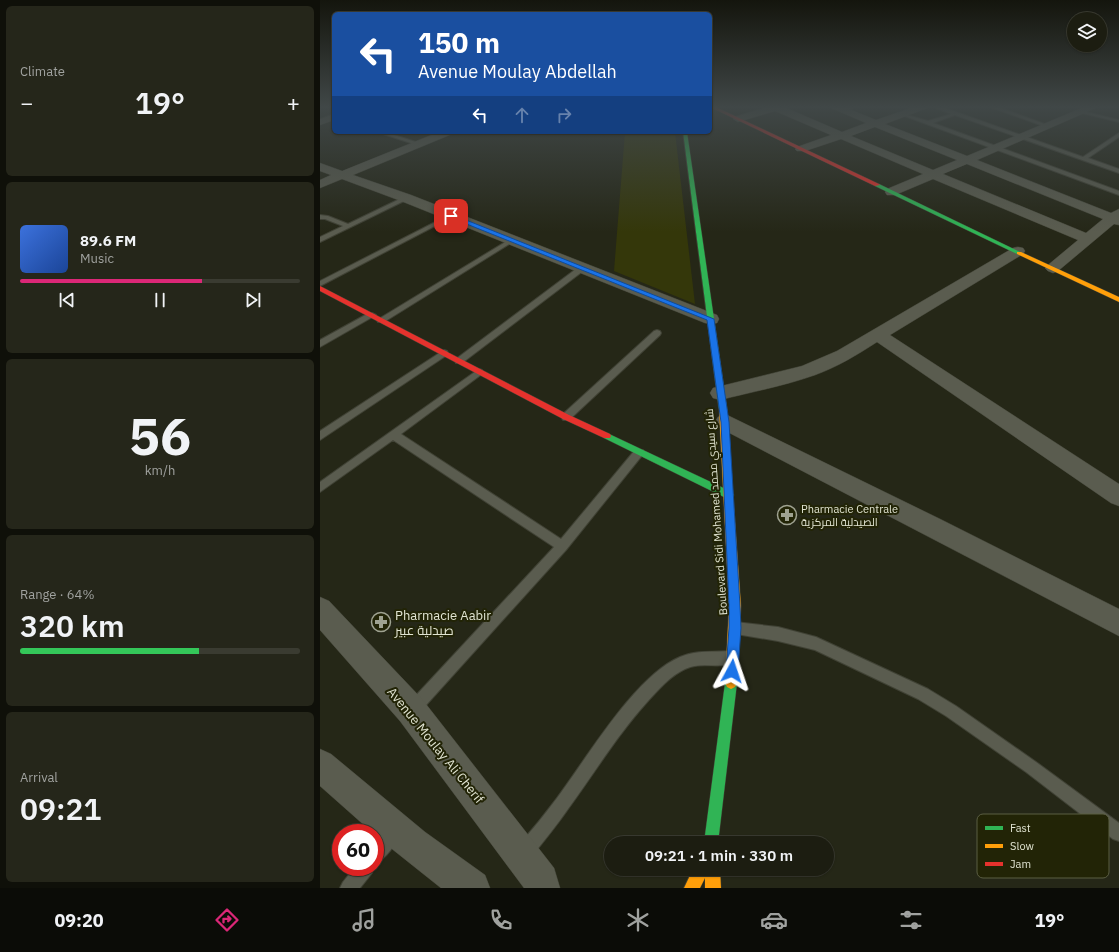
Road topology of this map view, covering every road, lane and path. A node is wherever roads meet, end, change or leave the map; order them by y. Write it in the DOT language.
graph roads {
  1 [pos="408,148"];
  2 [pos="687,148"];
  3 [pos="881,148"];
  4 [pos="937,148"];
  5 [pos="994,148"];
  6 [pos="996,148"];
  7 [pos="1055,148"];
  8 [pos="1098,148"];
  9 [pos="801,149"];
  10 [pos="1083,158"];
  11 [pos="966,160"];
  12 [pos="320,167"];
  13 [pos="1119,171"];
  14 [pos="933,174"];
  15 [pos="341,175"];
  16 [pos="320,184"];
  17 [pos="891,192"];
  18 [pos="1119,193"];
  19 [pos="406,198"];
  20 [pos="451,216"];
  21 [pos="320,217"];
  22 [pos="1117,217"];
  23 [pos="347,226"];
  24 [pos="320,240"];
  25 [pos="512,240"];
  26 [pos="1087,240"];
  27 [pos="1018,251"];
  28 [pos="583,268"];
  29 [pos="1053,268"];
  30 [pos="320,284"];
  31 [pos="320,288"];
  32 [pos="1119,300"];
  33 [pos="372,315"];
  34 [pos="711,319"];
  35 [pos="381,320"];
  36 [pos="657,333"];
  37 [pos="878,335"];
  38 [pos="320,344"];
  39 [pos="444,353"];
  40 [pos="459,361"];
  41 [pos="479,372"];
  42 [pos="720,393"];
  43 [pos="566,417"];
  44 [pos="725,422"];
  45 [pos="394,435"];
  46 [pos="320,436"];
  47 [pos="639,452"];
  48 [pos="320,488"];
  49 [pos="729,495"];
  50 [pos="1119,496"];
  51 [pos="562,546"];
  52 [pos="320,610"];
  53 [pos="1119,622"];
  54 [pos="735,628"];
  55 [pos="733,658"];
  56 [pos="411,710"];
  57 [pos="320,765"];
  58 [pos="1094,814"];
  59 [pos="1109,826"];
  60 [pos="1119,833"];
  61 [pos="712,836"];
  62 [pos="385,843"];
  63 [pos="522,855"];
  64 [pos="359,876"];
  65 [pos="698,876"];
  66 [pos="712,876"];
  67 [pos="540,886"];
  68 [pos="349,888"];
  69 [pos="472,888"];
  70 [pos="692,888"];
  71 [pos="713,888"];
  1 -- 15 [label="street"];
  2 -- 34 [label="street, Boulevard Sidi Mohamed شارع سيدي محمد"];
  3 -- 14 [label="street"];
  4 -- 11 [label="street"];
  5 -- 11 [label="street"];
  6 -- 18 [label="lane"];
  7 -- 10 [label="lane"];
  8 -- 10 [label="lane"];
  9 -- 17 [label="street"];
  10 -- 13 [label="lane"];
  11 -- 14 [label="street"];
  11 -- 22 [label="street"];
  12 -- 15 [label="street"];
  14 -- 17 [label="street"];
  14 -- 26 [label="street"];
  15 -- 16 [label="street"];
  15 -- 19 [label="street"];
  17 -- 27 [label="street"];
  19 -- 20 [label="street"];
  19 -- 23 [label="lane"];
  20 -- 25 [label="street"];
  20 -- 30 [label="lane"];
  21 -- 23 [label="lane"];
  22 -- 26 [label="street"];
  23 -- 24 [label="lane"];
  25 -- 28 [label="street"];
  25 -- 35 [label="lane"];
  26 -- 29 [label="street"];
  27 -- 29 [label="street"];
  27 -- 37 [label="street"];
  28 -- 34 [label="street"];
  28 -- 40 [label="lane"];
  29 -- 32 [label="street"];
  31 -- 33 [label="street"];
  33 -- 35 [label="street"];
  33 -- 38 [label="lane"];
  34 -- 42 [label="street, Boulevard Sidi Mohamed شارع سيدي محمد"];
  35 -- 39 [label="street"];
  36 -- 43 [label="lane"];
  37 -- 42 [label="street"];
  37 -- 50 [label="street"];
  39 -- 40 [label="street"];
  39 -- 46 [label="lane"];
  40 -- 41 [label="street"];
  41 -- 43 [label="street"];
  41 -- 45 [label="lane"];
  42 -- 44 [label="street, Boulevard Sidi Mohamed شارع سيدي محمد"];
  43 -- 47 [label="street"];
  44 -- 49 [label="street, Boulevard Sidi Mohamed شارع سيدي محمد"];
  44 -- 53 [label="street"];
  45 -- 48 [label="lane"];
  45 -- 51 [label="lane"];
  47 -- 49 [label="street"];
  47 -- 51 [label="lane"];
  49 -- 54 [label="street, Boulevard Sidi Mohamed شارع سيدي محمد"];
  51 -- 56 [label="lane"];
  52 -- 56 [label="street, Avenue Moulay Ali Cherif"];
  54 -- 55 [label="street, Boulevard Sidi Mohamed شارع سيدي محمد"];
  54 -- 58 [label="lane"];
  55 -- 61 [label="street, Boulevard Sidi Mohamed شارع سيدي محمد"];
  55 -- 63 [label="lane"];
  56 -- 63 [label="street, Avenue Moulay Ali Cherif"];
  57 -- 62 [label="street"];
  59 -- 60 [label="lane"];
  62 -- 69 [label="street"];
  63 -- 67 [label="street, Avenue Moulay Ali Cherif"];
  64 -- 68 [label="lane"];
  65 -- 70 [label="street"];
  66 -- 71 [label="street"];
}
